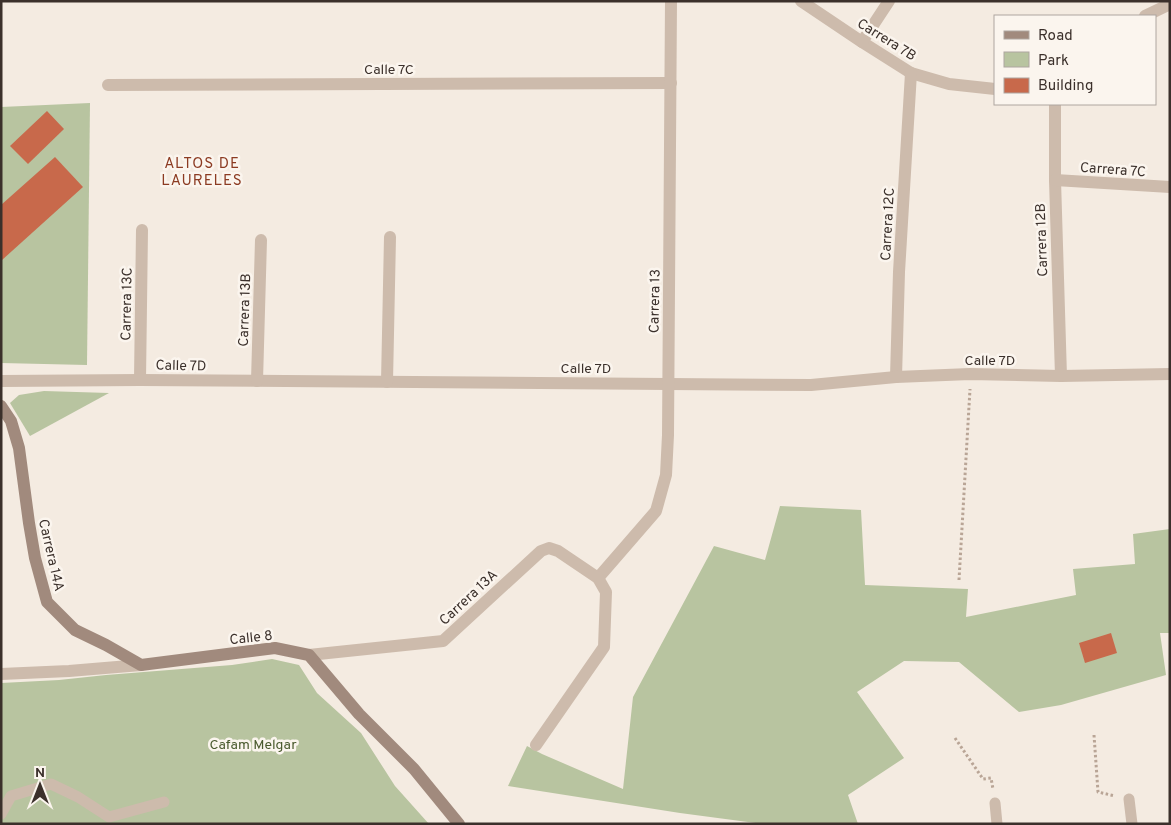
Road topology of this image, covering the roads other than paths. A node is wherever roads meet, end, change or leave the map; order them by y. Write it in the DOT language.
graph roads {
  1 [pos="671,1"];
  2 [pos="801,1"];
  3 [pos="889,1"];
  4 [pos="1170,4"];
  5 [pos="1147,15"];
  6 [pos="862,42"];
  7 [pos="911,73"];
  8 [pos="671,83"];
  9 [pos="108,85"];
  10 [pos="994,88"];
  11 [pos="1055,105"];
  12 [pos="1054,180"];
  13 [pos="1170,188"];
  14 [pos="142,230"];
  15 [pos="390,237"];
  16 [pos="261,240"];
  17 [pos="1170,374"];
  18 [pos="1061,376"];
  19 [pos="896,377"];
  20 [pos="140,380"];
  21 [pos="1,381"];
  22 [pos="257,381"];
  23 [pos="386,382"];
  24 [pos="668,384"];
  25 [pos="1,406"];
  26 [pos="598,578"];
  27 [pos="309,655"];
  28 [pos="141,665"];
  29 [pos="1,674"];
  30 [pos="536,745"];
  31 [pos="1129,799"];
  32 [pos="164,802"];
  33 [pos="995,803"];
  34 [pos="1,814"];
  35 [pos="460,824"];
  36 [pos="997,824"];
  37 [pos="1132,824"];
  1 -- 8 [label="street, Carrera 13"];
  2 -- 6 [label="street, Carrera 7B"];
  3 -- 6 [label="street"];
  4 -- 5 [label="street"];
  6 -- 7 [label="street, Carrera 7B"];
  7 -- 10 [label="street, Carrera 7B"];
  7 -- 19 [label="street, Carrera 12C"];
  8 -- 9 [label="street, Calle 7C"];
  8 -- 24 [label="street, Carrera 13"];
  11 -- 12 [label="street, Carrera 12B"];
  12 -- 13 [label="street, Carrera 7C"];
  12 -- 18 [label="street, Carrera 12B"];
  14 -- 20 [label="street, Carrera 13C"];
  15 -- 23 [label="street"];
  16 -- 22 [label="street, Carrera 13B"];
  17 -- 18 [label="street, Calle 7D"];
  18 -- 19 [label="street, Calle 7D"];
  19 -- 24 [label="street, Calle 7D"];
  20 -- 21 [label="street, Calle 7D"];
  20 -- 22 [label="street, Calle 7D"];
  22 -- 23 [label="street, Calle 7D"];
  23 -- 24 [label="street, Calle 7D"];
  24 -- 26 [label="street, Carrera 13"];
  25 -- 28 [label="main road, Carrera 14A"];
  26 -- 27 [label="street, Carrera 13A"];
  26 -- 30 [label="street"];
  27 -- 28 [label="main road, Calle 8"];
  27 -- 35 [label="main road"];
  28 -- 29 [label="street, Calle 8"];
  31 -- 37 [label="lane"];
  32 -- 34 [label="lane"];
  33 -- 36 [label="lane"];
}
